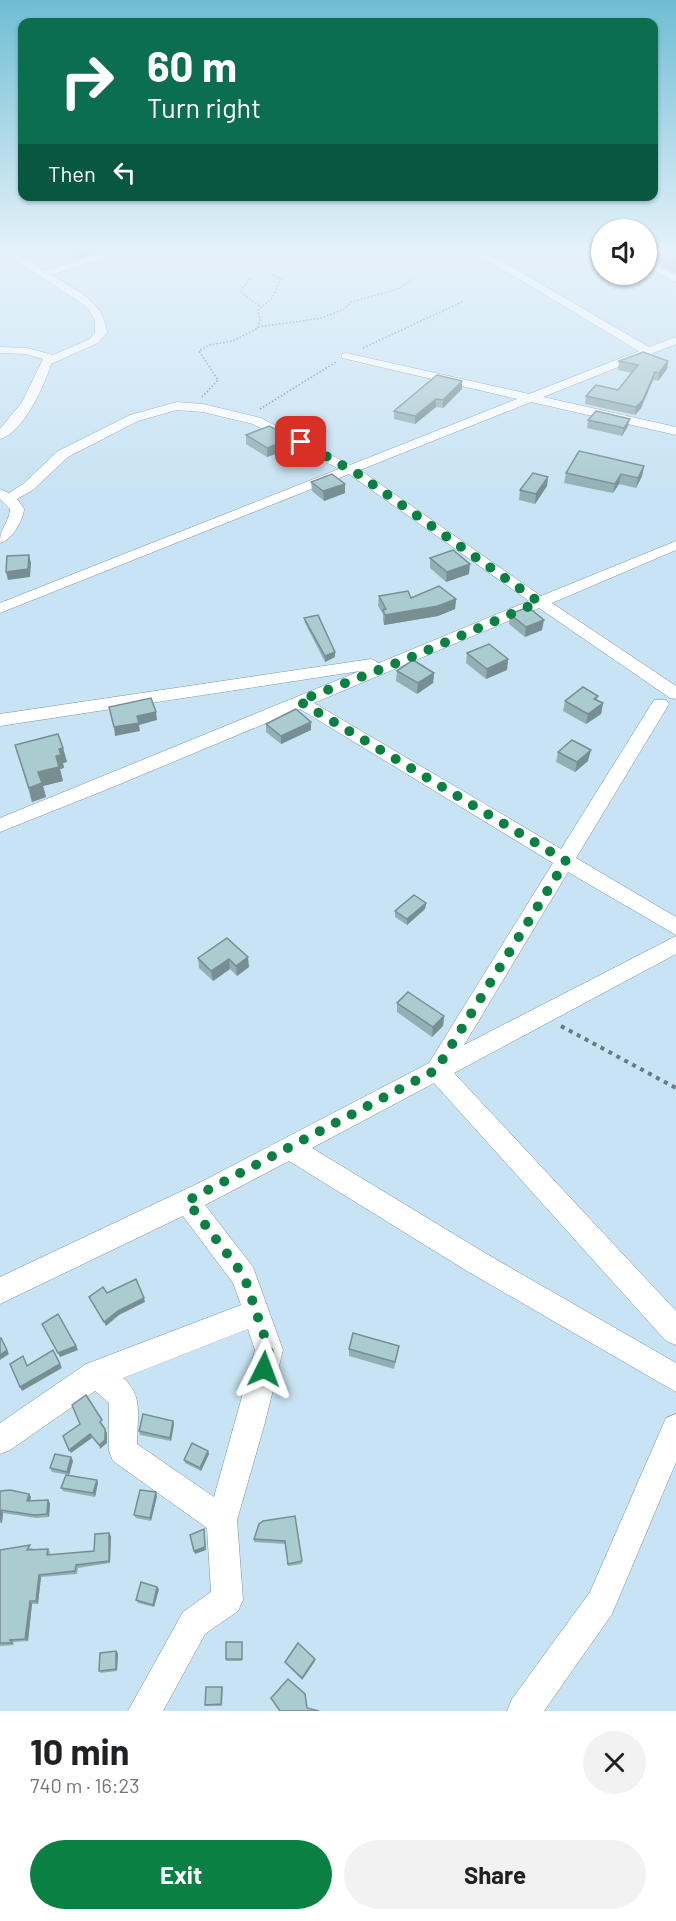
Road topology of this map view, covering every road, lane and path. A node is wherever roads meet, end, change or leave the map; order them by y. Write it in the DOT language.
graph roads {
  1 [pos="101,333"];
  2 [pos="248,333"];
  3 [pos="617,333"];
  4 [pos="676,340"];
  5 [pos="0,350"];
  6 [pos="648,351"];
  7 [pos="346,356"];
  8 [pos="51,358"];
  9 [pos="528,398"];
  10 [pos="192,407"];
  11 [pos="676,431"];
  12 [pos="0,435"];
  13 [pos="348,468"];
  14 [pos="5,496"];
  15 [pos="0,539"];
  16 [pos="676,545"];
  17 [pos="539,602"];
  18 [pos="0,608"];
  19 [pos="407,659"];
  20 [pos="668,699"];
  21 [pos="299,701"];
  22 [pos="0,720"];
  23 [pos="0,825"];
  24 [pos="566,861"];
  25 [pos="676,927"];
  26 [pos="676,944"];
  27 [pos="541,1015"];
  28 [pos="436,1070"];
  29 [pos="676,1088"];
  30 [pos="290,1148"];
  31 [pos="187,1201"];
  32 [pos="0,1291"];
  33 [pos="256,1313"];
  34 [pos="676,1331"];
  35 [pos="96,1374"];
  36 [pos="676,1378"];
  37 [pos="676,1428"];
  38 [pos="0,1440"];
  39 [pos="222,1520"];
  40 [pos="145,1711"];
  41 [pos="524,1711"];
  1 -- 8 [label="street"];
  2 -- 10 [label="path"];
  3 -- 6 [label="street"];
  4 -- 6 [label="street"];
  5 -- 8 [label="street"];
  6 -- 9 [label="street"];
  7 -- 9 [label="street"];
  8 -- 12 [label="street"];
  9 -- 11 [label="street"];
  9 -- 13 [label="street"];
  10 -- 13 [label="street"];
  10 -- 14 [label="street"];
  13 -- 17 [label="street"];
  13 -- 18 [label="street"];
  14 -- 15 [label="street"];
  16 -- 17 [label="street"];
  17 -- 19 [label="street"];
  17 -- 20 [label="street"];
  19 -- 21 [label="street"];
  19 -- 22 [label="street"];
  20 -- 24 [label="street"];
  21 -- 23 [label="street"];
  21 -- 24 [label="street"];
  24 -- 25 [label="street"];
  24 -- 28 [label="street"];
  26 -- 27 [label="street"];
  27 -- 28 [label="street"];
  27 -- 29 [label="path"];
  28 -- 30 [label="street"];
  28 -- 34 [label="street"];
  30 -- 31 [label="street"];
  30 -- 36 [label="street"];
  31 -- 32 [label="street"];
  31 -- 33 [label="street"];
  33 -- 35 [label="street"];
  33 -- 39 [label="street"];
  35 -- 38 [label="street"];
  35 -- 39 [label="street"];
  37 -- 41 [label="street"];
  39 -- 40 [label="street"];
}
